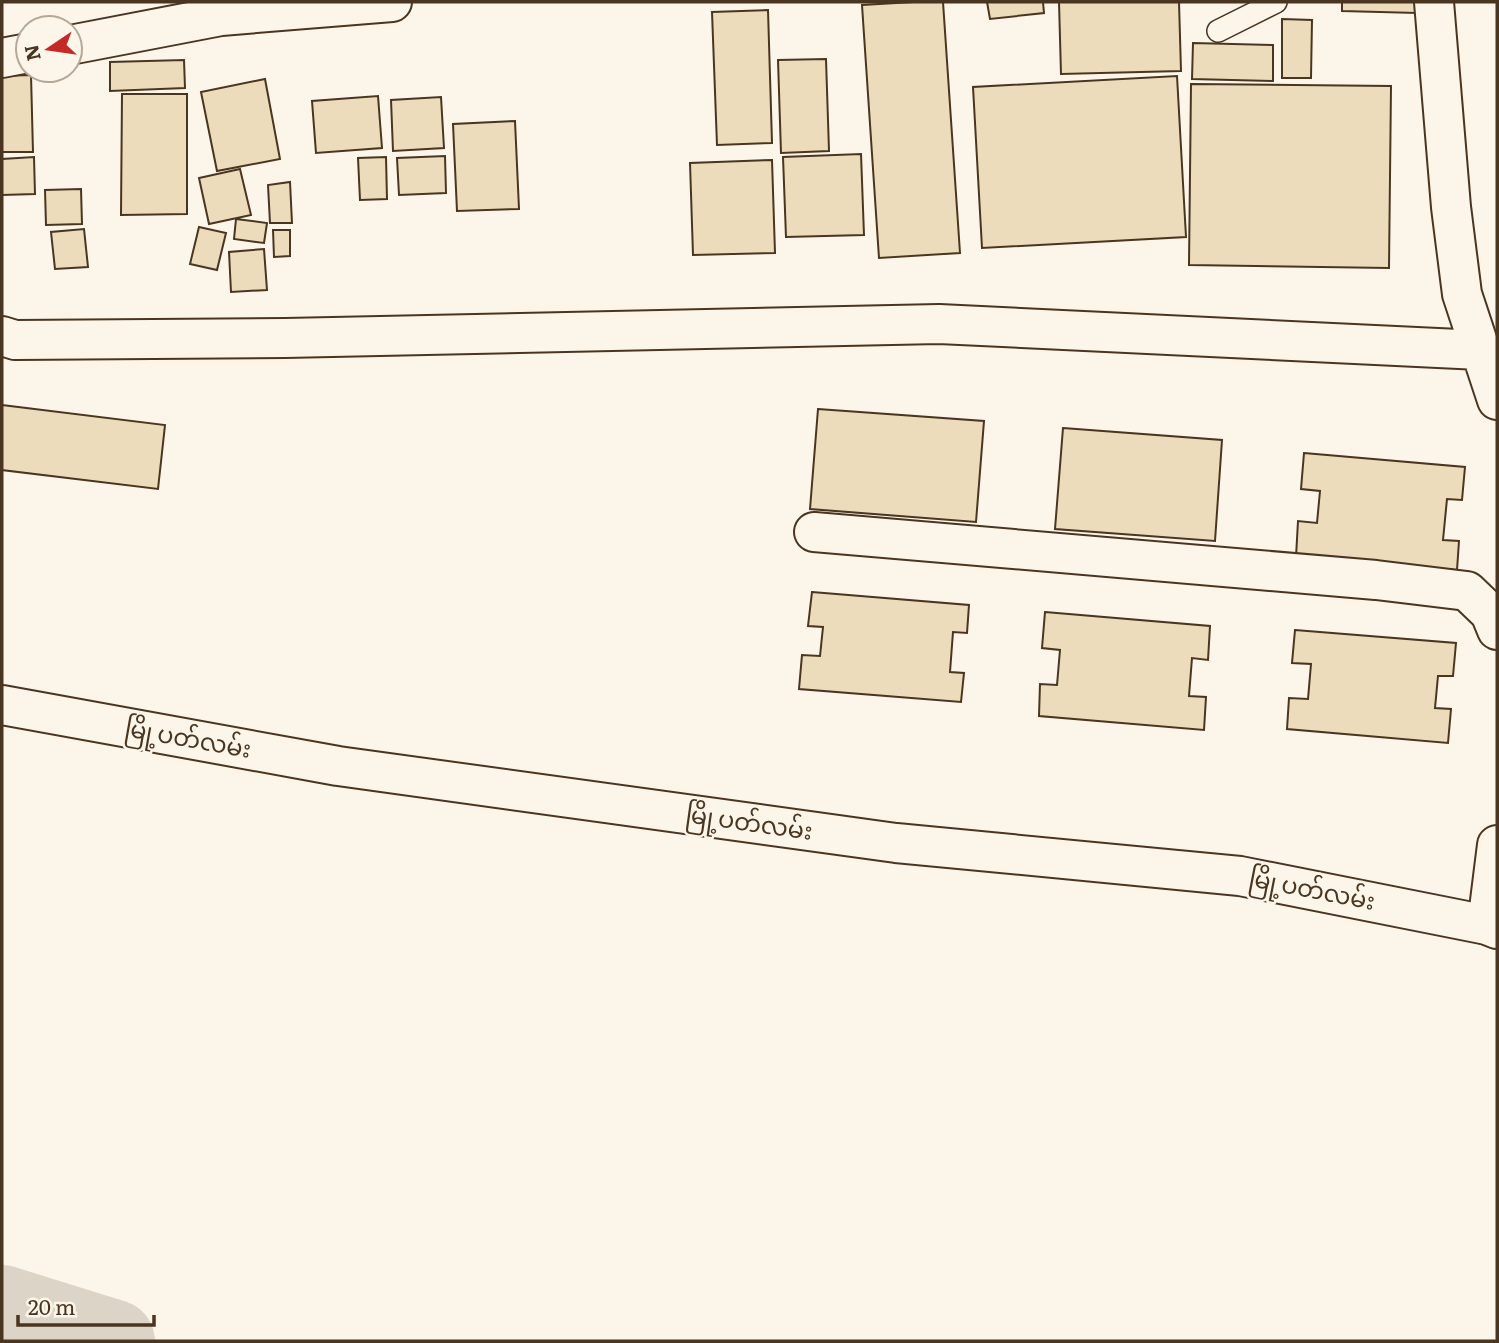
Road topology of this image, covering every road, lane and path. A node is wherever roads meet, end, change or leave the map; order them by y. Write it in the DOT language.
graph roads {
  1 [pos="392,2"];
  2 [pos="1276,2"];
  3 [pos="1434,2"];
  4 [pos="220,9"];
  5 [pos="1218,31"];
  6 [pos="84,42"];
  7 [pos="2,336"];
  8 [pos="1480,350"];
  9 [pos="1497,400"];
  10 [pos="814,532"];
  11 [pos="1497,630"];
  12 [pos="2,705"];
  13 [pos="1497,845"];
  14 [pos="1492,927"];
  1 -- 4 [label="street"];
  2 -- 5 [label="lane"];
  3 -- 8 [label="street"];
  4 -- 6 [label="street"];
  7 -- 8 [label="street"];
  8 -- 9 [label="street"];
  10 -- 11 [label="street"];
  12 -- 14 [label="street, မြို့ပတ်လမ်း"];
  13 -- 14 [label="street"];
}
